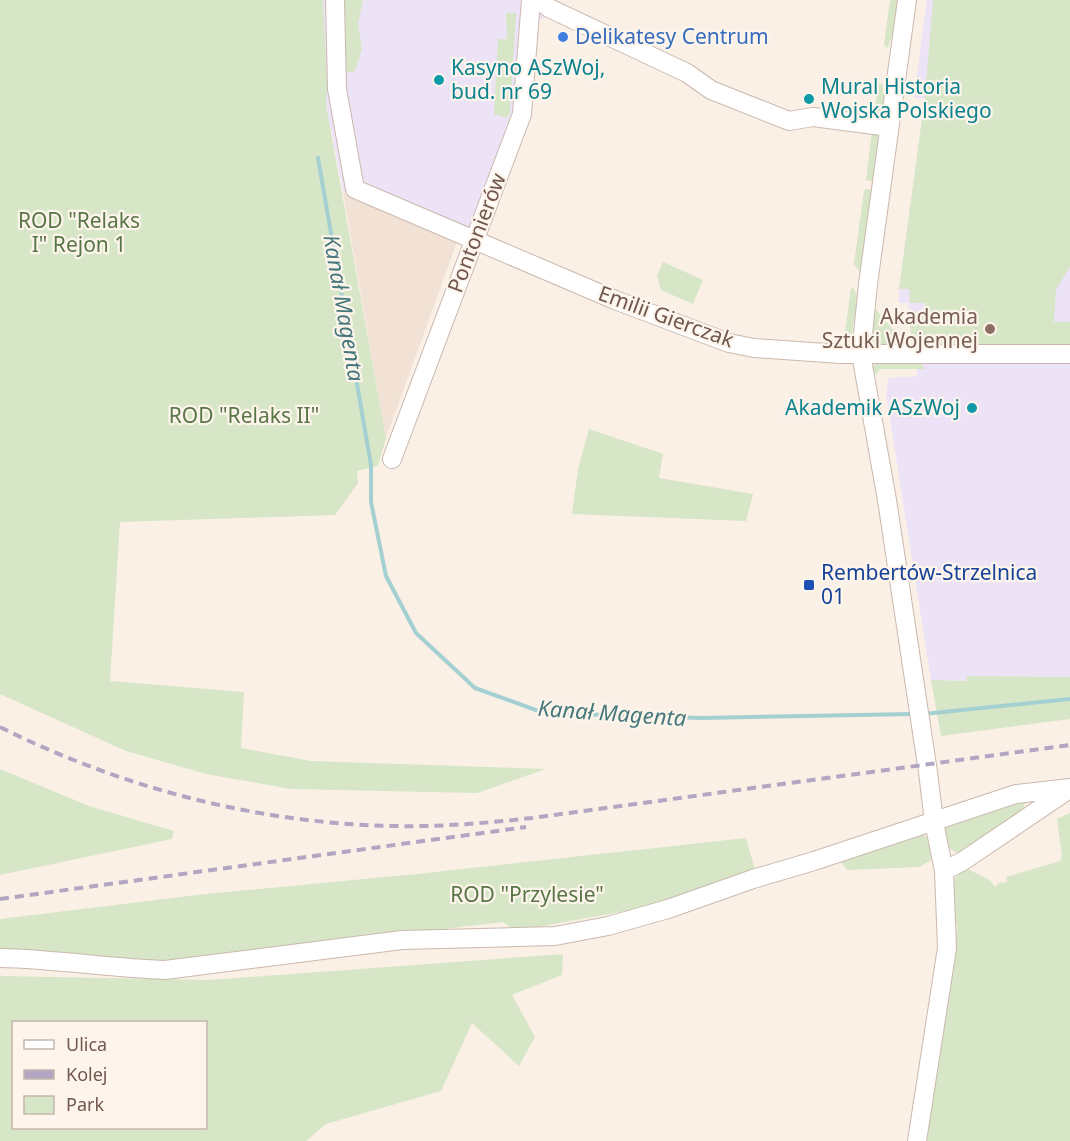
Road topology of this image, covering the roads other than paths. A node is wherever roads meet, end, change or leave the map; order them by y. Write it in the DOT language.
graph roads {
  1 [pos="335,0"];
  2 [pos="907,0"];
  3 [pos="544,4"];
  4 [pos="531,9"];
  5 [pos="890,127"];
  6 [pos="475,241"];
  7 [pos="861,354"];
  8 [pos="1070,354"];
  9 [pos="392,459"];
  10 [pos="1070,788"];
  11 [pos="934,822"];
  12 [pos="944,871"];
  13 [pos="0,958"];
  14 [pos="917,1141"];
  1 -- 6 [label="street, Emilii Gierczak"];
  2 -- 5 [label="street"];
  3 -- 4 [label="street"];
  3 -- 5 [label="street"];
  4 -- 6 [label="street, Pontonierów"];
  5 -- 7 [label="street"];
  6 -- 7 [label="street, Emilii Gierczak"];
  6 -- 9 [label="street, Pontonierów"];
  7 -- 8 [label="street, Emilii Gierczak"];
  7 -- 11 [label="street"];
  10 -- 11 [label="street"];
  10 -- 12 [label="street"];
  11 -- 12 [label="street"];
  11 -- 13 [label="street"];
  12 -- 14 [label="street"];
}
